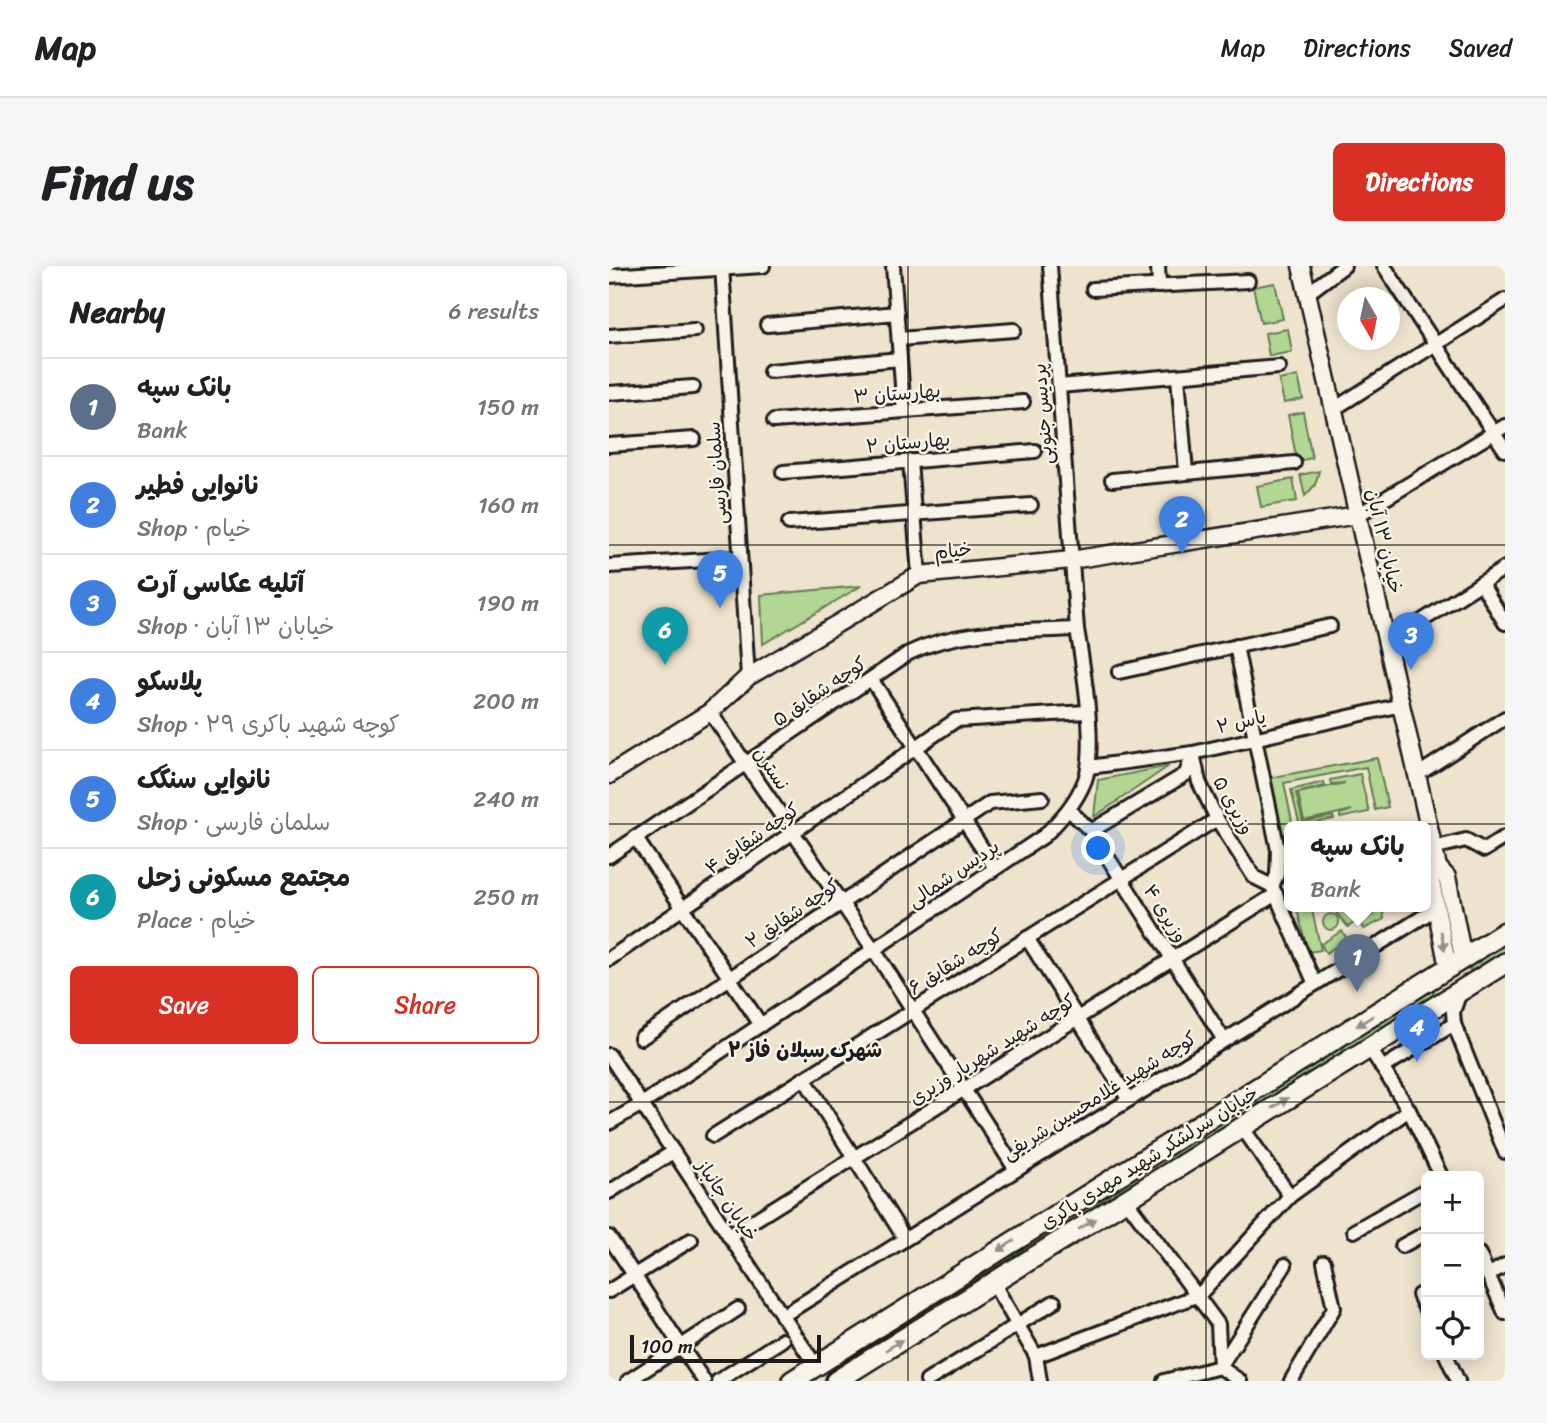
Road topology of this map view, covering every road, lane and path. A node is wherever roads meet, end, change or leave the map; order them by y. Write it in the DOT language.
graph roads {
  1 [pos="762,266"];
  2 [pos="893,266"];
  3 [pos="1050,266"];
  4 [pos="1158,266"];
  5 [pos="1301,266"];
  6 [pos="1344,266"];
  7 [pos="1384,266"];
  8 [pos="722,267"];
  9 [pos="609,276"];
  10 [pos="1248,281"];
  11 [pos="1159,286"];
  12 [pos="1093,289"];
  13 [pos="1308,293"];
  14 [pos="1505,300"];
  15 [pos="897,313"];
  16 [pos="767,325"];
  17 [pos="695,330"];
  18 [pos="1014,330"];
  19 [pos="609,336"];
  20 [pos="899,339"];
  21 [pos="1436,344"];
  22 [pos="900,359"];
  23 [pos="1279,367"];
  24 [pos="770,371"];
  25 [pos="1178,377"];
  26 [pos="1059,386"];
  27 [pos="693,387"];
  28 [pos="609,393"];
  29 [pos="1023,402"];
  30 [pos="1334,409"];
  31 [pos="904,411"];
  32 [pos="774,421"];
  33 [pos="1499,430"];
  34 [pos="694,439"];
  35 [pos="609,445"];
  36 [pos="1505,450"];
  37 [pos="1035,452"];
  38 [pos="910,461"];
  39 [pos="1294,463"];
  40 [pos="783,472"];
  41 [pos="1186,472"];
  42 [pos="1112,480"];
  43 [pos="1031,505"];
  44 [pos="914,513"];
  45 [pos="1358,515"];
  46 [pos="789,523"];
  47 [pos="740,558"];
  48 [pos="1071,560"];
  49 [pos="609,566"];
  50 [pos="1505,568"];
  51 [pos="919,575"];
  52 [pos="1481,583"];
  53 [pos="1505,622"];
  54 [pos="1330,626"];
  55 [pos="1077,629"];
  56 [pos="1387,643"];
  57 [pos="1236,646"];
  58 [pos="1119,671"];
  59 [pos="748,677"];
  60 [pos="871,679"];
  61 [pos="1401,705"];
  62 [pos="709,712"];
  63 [pos="1086,712"];
  64 [pos="1505,718"];
  65 [pos="1253,738"];
  66 [pos="916,748"];
  67 [pos="1193,753"];
  68 [pos="746,765"];
  69 [pos="1089,767"];
  70 [pos="609,775"];
  71 [pos="1417,775"];
  72 [pos="1042,798"];
  73 [pos="1069,810"];
  74 [pos="966,819"];
  75 [pos="1217,819"];
  76 [pos="1427,821"];
  77 [pos="1091,831"];
  78 [pos="793,833"];
  79 [pos="635,837"];
  80 [pos="1505,837"];
  81 [pos="1431,839"];
  82 [pos="1433,848"];
  83 [pos="609,856"];
  84 [pos="1438,867"];
  85 [pos="995,868"];
  86 [pos="1122,879"];
  87 [pos="1274,890"];
  88 [pos="841,903"];
  89 [pos="683,908"];
  90 [pos="1437,908"];
  91 [pos="1431,912"];
  92 [pos="1431,912"];
  93 [pos="1505,932"];
  94 [pos="1027,938"];
  95 [pos="874,950"];
  96 [pos="609,959"];
  97 [pos="1173,959"];
  98 [pos="1456,963"];
  99 [pos="1505,963"];
  100 [pos="730,978"];
  101 [pos="1315,984"];
  102 [pos="1461,990"];
  103 [pos="912,1010"];
  104 [pos="1078,1018"];
  105 [pos="1454,1024"];
  106 [pos="761,1025"];
  107 [pos="641,1038"];
  108 [pos="1224,1040"];
  109 [pos="1369,1047"];
  110 [pos="609,1055"];
  111 [pos="1382,1068"];
  112 [pos="804,1078"];
  113 [pos="964,1089"];
  114 [pos="1129,1100"];
  115 [pos="642,1104"];
  116 [pos="1409,1110"];
  117 [pos="609,1122"];
  118 [pos="1242,1127"];
  119 [pos="713,1136"];
  120 [pos="673,1152"];
  121 [pos="1505,1152"];
  122 [pos="854,1158"];
  123 [pos="1016,1170"];
  124 [pos="1439,1171"];
  125 [pos="609,1192"];
  126 [pos="1421,1194"];
  127 [pos="1290,1196"];
  128 [pos="1126,1200"];
  129 [pos="1354,1231"];
  130 [pos="1424,1234"];
  131 [pos="729,1236"];
  132 [pos="609,1237"];
  133 [pos="905,1239"];
  134 [pos="691,1240"];
  135 [pos="1402,1246"];
  136 [pos="1324,1262"];
  137 [pos="1285,1265"];
  138 [pos="1505,1265"];
  139 [pos="1484,1266"];
  140 [pos="634,1275"];
  141 [pos="1488,1275"];
  142 [pos="993,1283"];
  143 [pos="609,1291"];
  144 [pos="1199,1295"];
  145 [pos="1419,1295"];
  146 [pos="1421,1299"];
  147 [pos="1054,1302"];
  148 [pos="738,1309"];
  149 [pos="1505,1313"];
  150 [pos="782,1316"];
  151 [pos="1019,1322"];
  152 [pos="782,1340"];
  153 [pos="680,1345"];
  154 [pos="1036,1356"];
  155 [pos="1448,1360"];
  156 [pos="1220,1367"];
  157 [pos="815,1373"];
  158 [pos="1185,1378"];
  159 [pos="628,1381"];
  160 [pos="704,1381"];
  161 [pos="718,1381"];
  162 [pos="792,1381"];
  163 [pos="837,1381"];
  164 [pos="927,1381"];
  165 [pos="1040,1381"];
  166 [pos="1164,1381"];
  167 [pos="1240,1381"];
  168 [pos="1291,1381"];
  169 [pos="1458,1381"];
  1 -- 8 [label="street"];
  2 -- 15 [label="street"];
  3 -- 26 [label="street, پردیس جنوبی"];
  4 -- 11 [label="street"];
  5 -- 13 [label="street, خیابان ۱۳ آبان"];
  6 -- 13 [label="street"];
  7 -- 21 [label="street"];
  8 -- 9 [label="street"];
  8 -- 47 [label="street, سلمان فارسی"];
  10 -- 11 [label="street"];
  11 -- 12 [label="street"];
  13 -- 30 [label="street, خیابان ۱۳ آبان"];
  14 -- 21 [label="street"];
  15 -- 16 [label="street"];
  15 -- 20 [label="street"];
  17 -- 19 [label="street"];
  18 -- 20 [label="street"];
  20 -- 22 [label="street"];
  21 -- 30 [label="street"];
  21 -- 33 [label="street"];
  22 -- 24 [label="street"];
  22 -- 31 [label="street"];
  23 -- 25 [label="street"];
  25 -- 26 [label="street"];
  25 -- 41 [label="street"];
  26 -- 48 [label="street, پردیس جنوبی"];
  27 -- 28 [label="street"];
  29 -- 31 [label="street, بهارستان ۳"];
  30 -- 45 [label="street, خیابان ۱۳ آبان"];
  31 -- 32 [label="street, بهارستان ۳"];
  33 -- 36 [label="street"];
  33 -- 45 [label="street"];
  34 -- 35 [label="street"];
  37 -- 38 [label="street, بهارستان ۲"];
  38 -- 40 [label="street, بهارستان ۲"];
  38 -- 44 [label="street"];
  39 -- 41 [label="street"];
  41 -- 42 [label="street"];
  43 -- 44 [label="street"];
  44 -- 46 [label="street"];
  44 -- 51 [label="street"];
  45 -- 48 [label="street, خیام"];
  45 -- 56 [label="street, خیابان ۱۳ آبان"];
  47 -- 49 [label="street"];
  47 -- 59 [label="street, سلمان فارسی"];
  48 -- 51 [label="street, خیام"];
  48 -- 55 [label="street, پردیس شمالی"];
  50 -- 52 [label="street"];
  51 -- 59 [label="street, خیام"];
  52 -- 53 [label="street"];
  52 -- 56 [label="street"];
  54 -- 57 [label="street"];
  55 -- 60 [label="street, کوچه شقایق ۵"];
  55 -- 63 [label="street, پردیس شمالی"];
  56 -- 61 [label="street, خیابان ۱۳ آبان"];
  57 -- 58 [label="street"];
  57 -- 65 [label="street"];
  59 -- 62 [label="street, خیام"];
  60 -- 66 [label="street"];
  60 -- 68 [label="street, کوچه شقایق ۵"];
  61 -- 65 [label="street, یاس ۲"];
  61 -- 71 [label="street, خیابان ۱۳ آبان"];
  62 -- 68 [label="street, نسترن"];
  62 -- 70 [label="street, خیام"];
  63 -- 66 [label="street, کوچه شقایق ۴"];
  63 -- 69 [label="street, پردیس شمالی"];
  64 -- 71 [label="street"];
  65 -- 67 [label="street, یاس ۲"];
  65 -- 87 [label="street"];
  66 -- 74 [label="street"];
  66 -- 78 [label="street, کوچه شقایق ۴"];
  67 -- 69 [label="street, یاس ۲"];
  67 -- 75 [label="street, وزیری ۵"];
  67 -- 77 [label="street, وزیری ۵"];
  68 -- 78 [label="street, نسترن"];
  68 -- 79 [label="street, کوچه شقایق ۵"];
  69 -- 73 [label="street, پردیس شمالی"];
  71 -- 76 [label="street, خیابان ۱۳ آبان"];
  72 -- 74 [label="street, کوچه شقایق ۲"];
  73 -- 77 [label="street, وزیری ۴"];
  73 -- 85 [label="street, پردیس شمالی"];
  74 -- 85 [label="street"];
  74 -- 88 [label="street, کوچه شقایق ۲"];
  75 -- 86 [label="street, کوچه شقایق ۶"];
  75 -- 87 [label="street, وزیری ۵"];
  77 -- 86 [label="street, وزیری ۴"];
  78 -- 88 [label="street, نسترن"];
  78 -- 89 [label="street, کوچه شقایق ۴"];
  79 -- 83 [label="street, کوچه شقایق ۵"];
  79 -- 89 [label="street"];
  80 -- 82 [label="street"];
  81 -- 82 [label="street, خیابان ۱۳ آبان"];
  82 -- 84 [label="street, خیابان ۱۳ آبان"];
  84 -- 90 [label="street, خیابان ۱۳ آبان"];
  84 -- 98 [label="street, خیابان ۱۳ آبان"];
  85 -- 95 [label="street, پردیس شمالی"];
  86 -- 94 [label="street, کوچه شقایق ۶"];
  86 -- 97 [label="street, وزیری ۴"];
  87 -- 97 [label="street, کوچه شهید شهریار وزیری"];
  87 -- 101 [label="street, وزیری ۵"];
  88 -- 95 [label="street, نسترن"];
  88 -- 100 [label="street, کوچه شقایق ۲"];
  89 -- 96 [label="street, کوچه شقایق ۴"];
  89 -- 100 [label="street"];
  90 -- 91 [label="street, کوچه شهید غلامحسین شریفی"];
  90 -- 98 [label="street, خیابان ۱۳ آبان, one-way"];
  92 -- 101 [label="street, کوچه شهید غلامحسین شریفی"];
  93 -- 98 [label="main road, خیابان سرلشکر شهید مهدی باکری"];
  94 -- 103 [label="street, کوچه شقایق ۶"];
  94 -- 104 [label="street"];
  95 -- 103 [label="street, نسترن"];
  95 -- 106 [label="street, پردیس شمالی"];
  97 -- 104 [label="street, کوچه شهید شهریار وزیری"];
  97 -- 108 [label="street, وزیری ۴"];
  98 -- 102 [label="main road"];
  98 -- 157 [label="main road, خیابان سرلشکر شهید مهدی باکری, one-way"];
  99 -- 102 [label="main road, خیابان سرلشکر شهید مهدی باکری"];
  100 -- 106 [label="street"];
  100 -- 107 [label="street, کوچه شقایق ۲"];
  101 -- 108 [label="street, کوچه شهید غلامحسین شریفی"];
  102 -- 105 [label="street"];
  102 -- 109 [label="main road, خیابان سرلشکر شهید مهدی باکری"];
  103 -- 112 [label="street, کوچه شقایق ۶"];
  103 -- 113 [label="street, نسترن"];
  104 -- 113 [label="street, کوچه شهید شهریار وزیری"];
  104 -- 114 [label="street"];
  105 -- 111 [label="street"];
  105 -- 121 [label="street"];
  106 -- 115 [label="street, پردیس شمالی"];
  108 -- 114 [label="street, کوچه شهید غلامحسین شریفی"];
  109 -- 111 [label="street"];
  118 -- 109 [label="main road, خیابان سرلشکر شهید مهدی باکری, one-way"];
  110 -- 115 [label="street, خیابان جانباز"];
  111 -- 116 [label="street"];
  112 -- 119 [label="street, کوچه شقایق ۶"];
  112 -- 122 [label="street"];
  113 -- 122 [label="street, کوچه شهید شهریار وزیری"];
  113 -- 123 [label="street, نسترن"];
  114 -- 123 [label="street, کوچه شهید غلامحسین شریفی"];
  115 -- 117 [label="street, پردیس شمالی"];
  115 -- 120 [label="street, خیابان جانباز"];
  116 -- 124 [label="street"];
  116 -- 127 [label="street"];
  118 -- 127 [label="street"];
  118 -- 128 [label="main road, خیابان سرلشکر شهید مهدی باکری"];
  120 -- 125 [label="street"];
  120 -- 131 [label="street, خیابان جانباز"];
  122 -- 131 [label="street, کوچه شهید شهریار وزیری"];
  122 -- 133 [label="street"];
  123 -- 133 [label="street, کوچه شهید غلامحسین شریفی"];
  126 -- 129 [label="street"];
  127 -- 144 [label="street"];
  142 -- 128 [label="main road, خیابان سرلشکر شهید مهدی باکری, one-way"];
  128 -- 144 [label="street"];
  130 -- 135 [label="street"];
  131 -- 150 [label="street, خیابان جانباز"];
  132 -- 140 [label="street"];
  133 -- 150 [label="street, کوچه شهید غلامحسین شریفی"];
  134 -- 140 [label="street"];
  136 -- 168 [label="street"];
  137 -- 156 [label="street"];
  138 -- 141 [label="street"];
  139 -- 141 [label="street"];
  140 -- 143 [label="street"];
  140 -- 153 [label="street"];
  141 -- 149 [label="street"];
  142 -- 151 [label="street"];
  163 -- 142 [label="main road, خیابان سرلشکر شهید مهدی باکری, one-way"];
  144 -- 154 [label="street"];
  144 -- 156 [label="street"];
  145 -- 146 [label="street"];
  147 -- 151 [label="street"];
  148 -- 153 [label="street"];
  150 -- 157 [label="street, خیابان جانباز"];
  151 -- 154 [label="street"];
  151 -- 164 [label="street"];
  152 -- 161 [label="street"];
  153 -- 159 [label="street"];
  153 -- 160 [label="street"];
  154 -- 165 [label="street"];
  155 -- 169 [label="street"];
  156 -- 158 [label="street"];
  156 -- 167 [label="street"];
  157 -- 162 [label="main road, خیابان سرلشکر شهید مهدی باکری"];
  158 -- 166 [label="street"];
}
